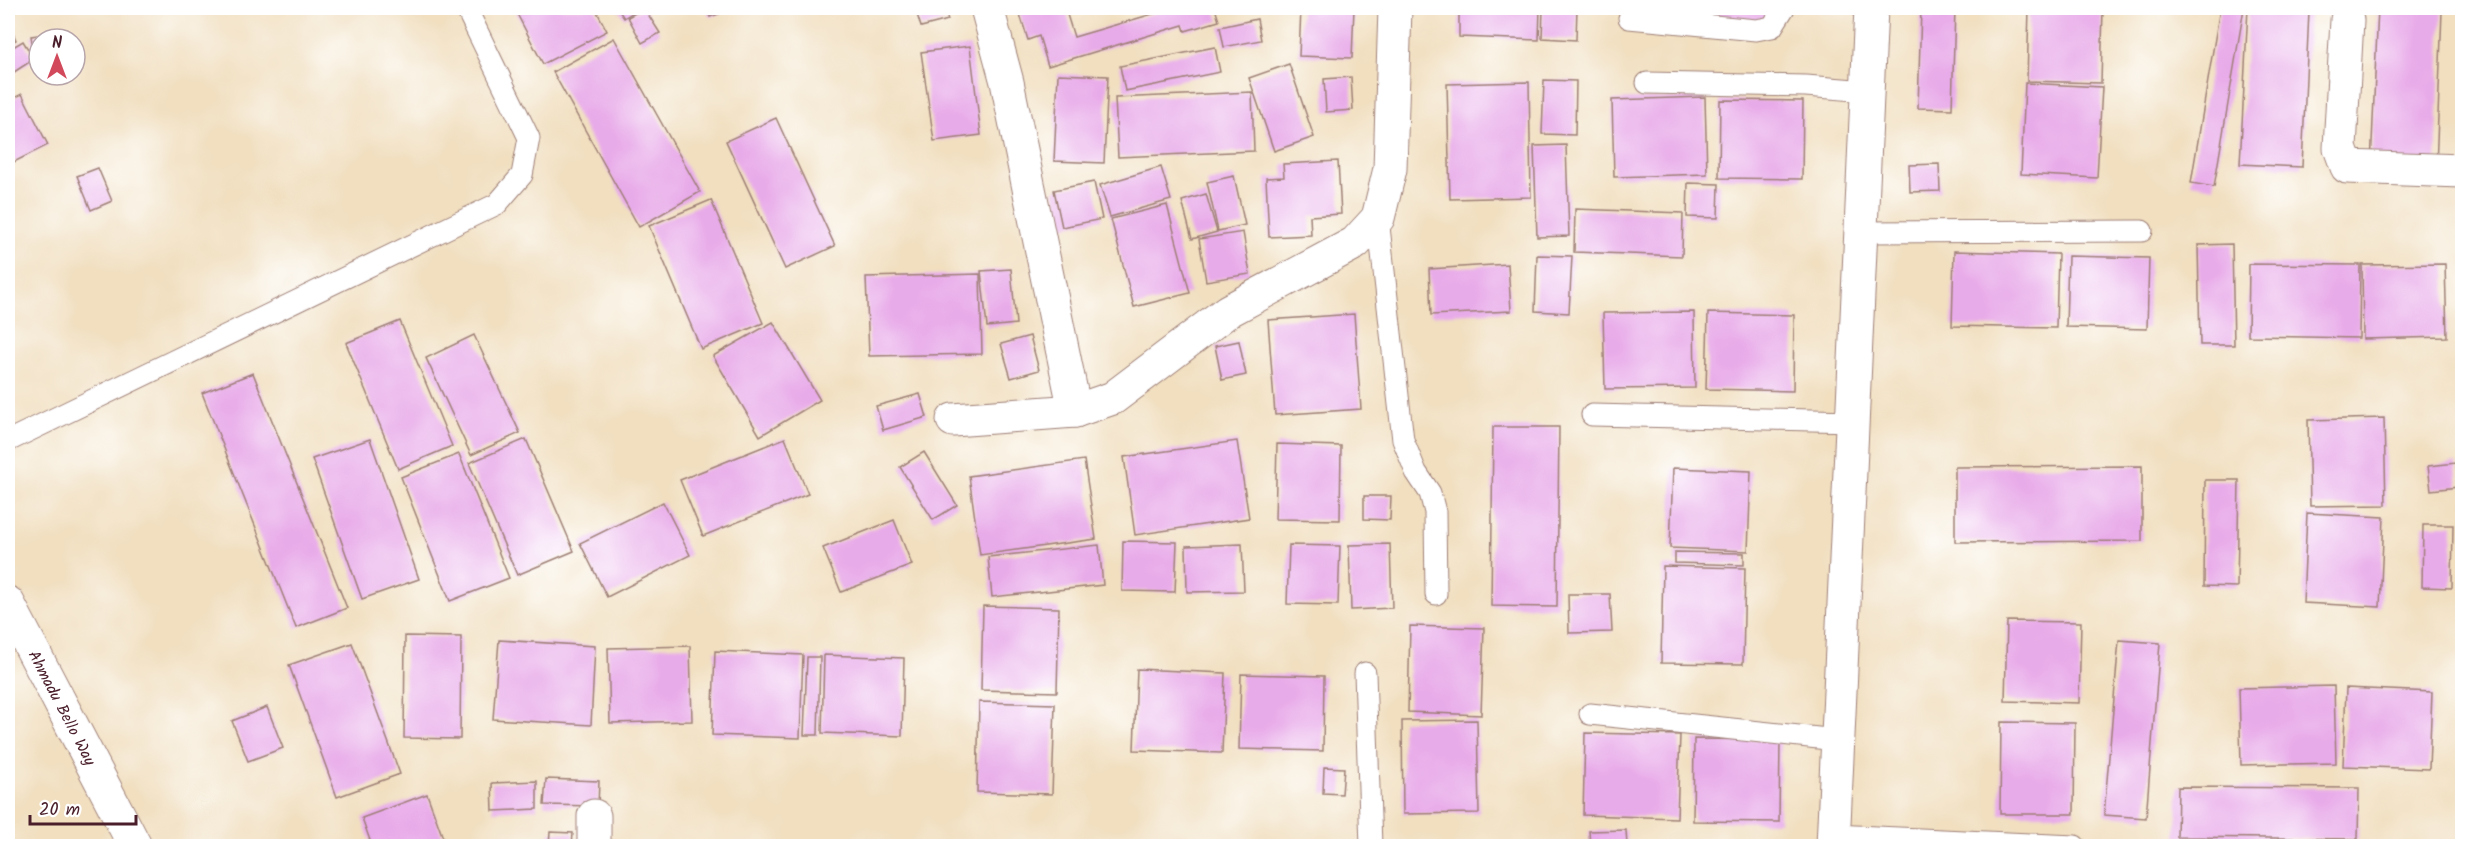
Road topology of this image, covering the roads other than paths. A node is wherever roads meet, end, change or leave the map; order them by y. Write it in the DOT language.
graph roads {
  1 [pos="466,8"];
  2 [pos="987,8"];
  3 [pos="1395,8"];
  4 [pos="1784,8"];
  5 [pos="1871,8"];
  6 [pos="1629,18"];
  7 [pos="2347,20"];
  8 [pos="1647,83"];
  9 [pos="1867,91"];
  10 [pos="2463,171"];
  11 [pos="1378,218"];
  12 [pos="2142,231"];
  13 [pos="1861,232"];
  14 [pos="1075,411"];
  15 [pos="1592,415"];
  16 [pos="953,420"];
  17 [pos="1852,421"];
  18 [pos="8,441"];
  19 [pos="1436,594"];
  20 [pos="8,603"];
  21 [pos="1365,673"];
  22 [pos="1590,714"];
  23 [pos="1837,741"];
  24 [pos="1833,841"];
  25 [pos="135,846"];
  26 [pos="1371,846"];
  27 [pos="2075,846"];
  1 -- 18 [label="lane"];
  2 -- 14 [label="street"];
  3 -- 11 [label="street"];
  4 -- 6 [label="lane"];
  5 -- 9 [label="street"];
  7 -- 10 [label="street"];
  8 -- 9 [label="lane"];
  9 -- 13 [label="street"];
  11 -- 14 [label="street"];
  11 -- 19 [label="lane"];
  12 -- 13 [label="lane"];
  13 -- 17 [label="street"];
  14 -- 16 [label="street"];
  15 -- 17 [label="lane"];
  17 -- 23 [label="street"];
  20 -- 25 [label="street, Ahmadu Bello Way"];
  21 -- 26 [label="lane"];
  22 -- 23 [label="lane"];
  23 -- 24 [label="street"];
  24 -- 27 [label="lane"];
}
